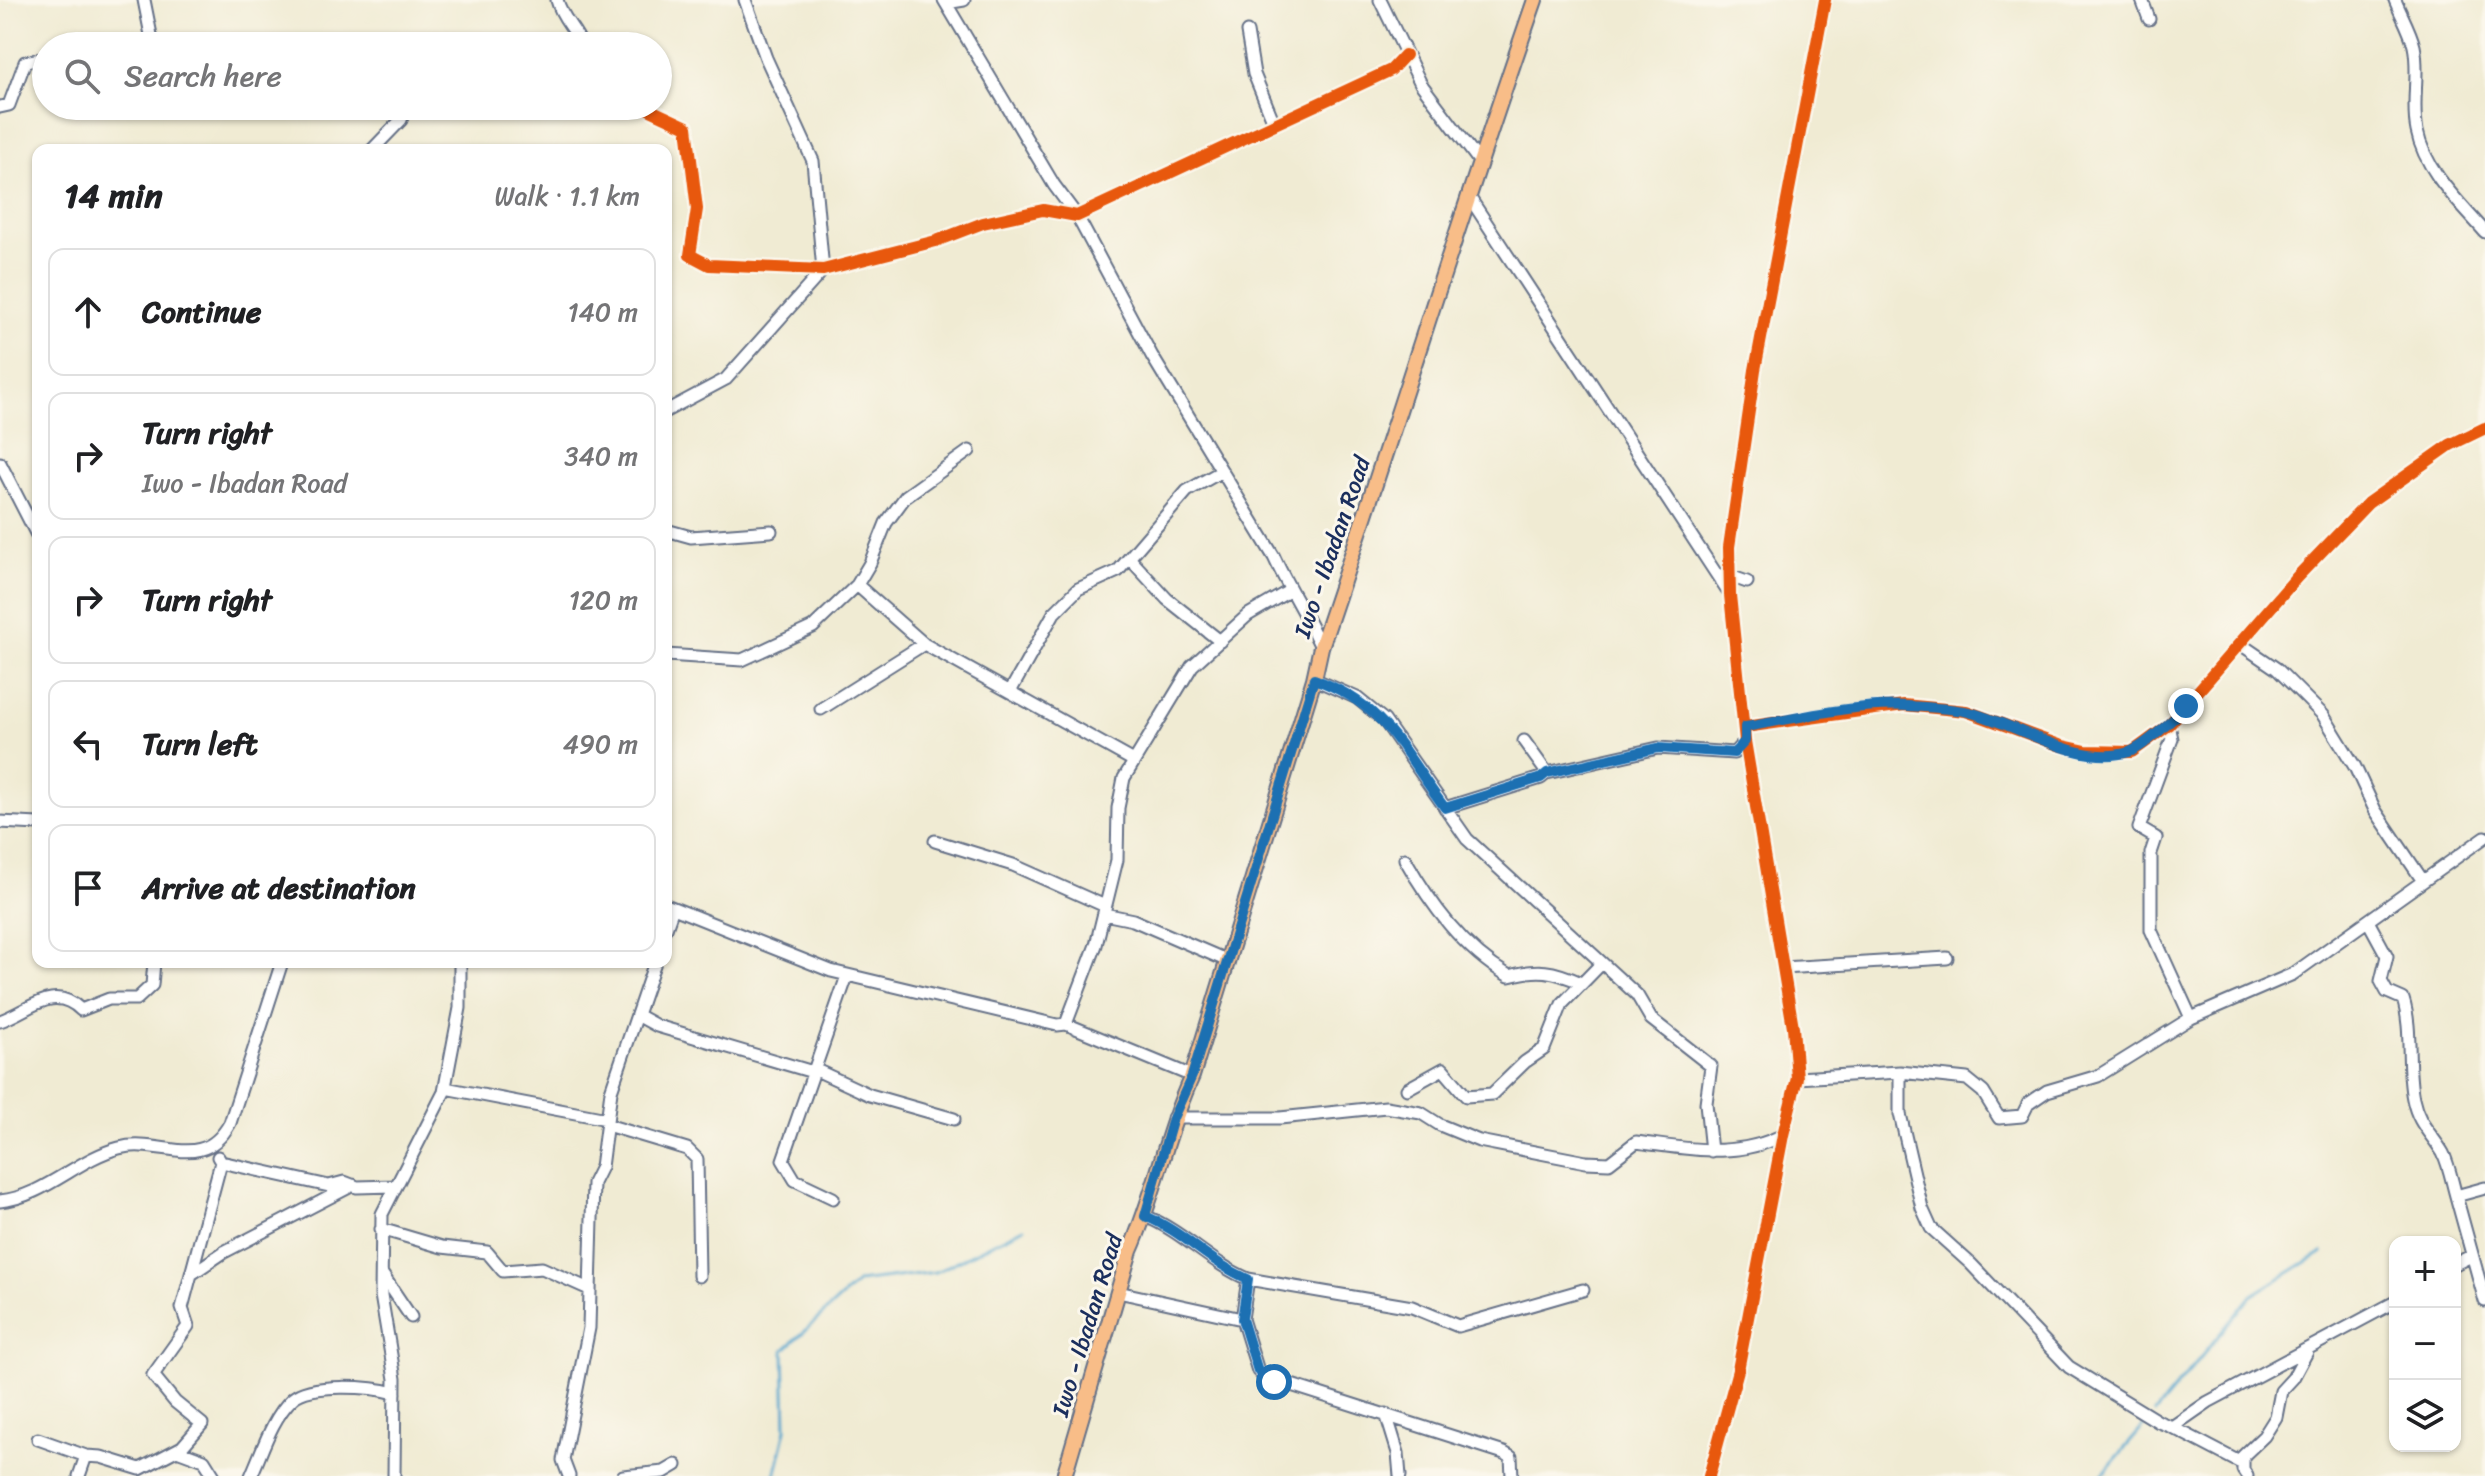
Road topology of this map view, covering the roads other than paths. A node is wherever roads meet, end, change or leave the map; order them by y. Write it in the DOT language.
graph roads {
  1 [pos="144,0"];
  2 [pos="557,0"];
  3 [pos="745,0"];
  4 [pos="964,0"];
  5 [pos="1380,0"];
  6 [pos="1535,0"];
  7 [pos="1825,0"];
  8 [pos="2142,0"];
  9 [pos="2395,0"];
  10 [pos="945,1"];
  11 [pos="2149,19"];
  12 [pos="150,32"];
  13 [pos="575,32"];
  14 [pos="1247,32"];
  15 [pos="1405,55"];
  16 [pos="32,61"];
  17 [pos="0,107"];
  18 [pos="401,120"];
  19 [pos="672,120"];
  20 [pos="1274,123"];
  21 [pos="378,144"];
  22 [pos="1479,161"];
  23 [pos="1468,195"];
  24 [pos="1077,216"];
  25 [pos="2485,232"];
  26 [pos="823,270"];
  27 [pos="672,408"];
  28 [pos="2485,428"];
  29 [pos="969,451"];
  30 [pos="0,463"];
  31 [pos="1222,471"];
  32 [pos="32,525"];
  33 [pos="771,531"];
  34 [pos="672,532"];
  35 [pos="1131,560"];
  36 [pos="1730,576"];
  37 [pos="1747,582"];
  38 [pos="857,585"];
  39 [pos="1289,591"];
  40 [pos="1730,595"];
  41 [pos="1220,641"];
  42 [pos="2239,643"];
  43 [pos="924,644"];
  44 [pos="1321,647"];
  45 [pos="672,655"];
  46 [pos="1314,679"];
  47 [pos="1011,690"];
  48 [pos="821,709"];
  49 [pos="2169,725"];
  50 [pos="1745,727"];
  51 [pos="1524,741"];
  52 [pos="1745,741"];
  53 [pos="1134,761"];
  54 [pos="1547,773"];
  55 [pos="1445,808"];
  56 [pos="0,822"];
  57 [pos="32,824"];
  58 [pos="2485,837"];
  59 [pos="935,841"];
  60 [pos="1405,859"];
  61 [pos="2423,881"];
  62 [pos="672,907"];
  63 [pos="1104,910"];
  64 [pos="2368,921"];
  65 [pos="1947,958"];
  66 [pos="1228,961"];
  67 [pos="1602,963"];
  68 [pos="153,968"];
  69 [pos="280,968"];
  70 [pos="460,968"];
  71 [pos="653,968"];
  72 [pos="1783,968"];
  73 [pos="847,976"];
  74 [pos="1581,983"];
  75 [pos="637,1015"];
  76 [pos="2191,1018"];
  77 [pos="0,1021"];
  78 [pos="1066,1024"];
  79 [pos="813,1070"];
  80 [pos="1900,1072"];
  81 [pos="1192,1076"];
  82 [pos="1797,1078"];
  83 [pos="445,1088"];
  84 [pos="1407,1089"];
  85 [pos="1173,1118"];
  86 [pos="954,1119"];
  87 [pos="607,1122"];
  88 [pos="1783,1135"];
  89 [pos="212,1147"];
  90 [pos="1711,1151"];
  91 [pos="221,1162"];
  92 [pos="353,1185"];
  93 [pos="394,1186"];
  94 [pos="2485,1188"];
  95 [pos="2456,1196"];
  96 [pos="833,1198"];
  97 [pos="0,1201"];
  98 [pos="1145,1216"];
  99 [pos="381,1229"];
  100 [pos="2471,1256"];
  101 [pos="2461,1261"];
  102 [pos="381,1273"];
  103 [pos="193,1274"];
  104 [pos="699,1276"];
  105 [pos="1248,1279"];
  106 [pos="589,1289"];
  107 [pos="1583,1290"];
  108 [pos="1118,1292"];
  109 [pos="2485,1301"];
  110 [pos="2389,1305"];
  111 [pos="411,1317"];
  112 [pos="1242,1319"];
  113 [pos="2307,1352"];
  114 [pos="395,1393"];
  115 [pos="1386,1414"];
  116 [pos="2172,1427"];
  117 [pos="38,1439"];
  118 [pos="177,1450"];
  119 [pos="86,1456"];
  120 [pos="2241,1463"];
  121 [pos="676,1465"];
  122 [pos="79,1476"];
  123 [pos="214,1476"];
  124 [pos="251,1476"];
  125 [pos="394,1476"];
  126 [pos="569,1476"];
  127 [pos="623,1476"];
  128 [pos="1064,1476"];
  129 [pos="1400,1476"];
  130 [pos="1512,1476"];
  131 [pos="1709,1476"];
  132 [pos="2247,1476"];
  1 -- 12 [label="street"];
  2 -- 13 [label="street"];
  3 -- 26 [label="street"];
  4 -- 10 [label="street"];
  5 -- 15 [label="street"];
  6 -- 22 [label="main road, Iwo - Ibadan Road"];
  7 -- 36 [label="street"];
  8 -- 11 [label="street"];
  9 -- 25 [label="street"];
  10 -- 24 [label="street"];
  14 -- 20 [label="street"];
  15 -- 20 [label="street"];
  15 -- 22 [label="street"];
  16 -- 17 [label="street"];
  18 -- 21 [label="street"];
  19 -- 26 [label="street"];
  20 -- 24 [label="street"];
  22 -- 23 [label="main road, Iwo - Ibadan Road"];
  23 -- 40 [label="street"];
  23 -- 44 [label="main road, Iwo - Ibadan Road"];
  24 -- 26 [label="street"];
  24 -- 31 [label="street"];
  26 -- 27 [label="street"];
  28 -- 42 [label="street"];
  29 -- 38 [label="street"];
  30 -- 32 [label="street"];
  31 -- 35 [label="street"];
  31 -- 39 [label="street"];
  33 -- 34 [label="street"];
  35 -- 41 [label="street"];
  35 -- 47 [label="street"];
  36 -- 37 [label="street"];
  36 -- 40 [label="street"];
  38 -- 43 [label="street"];
  38 -- 45 [label="street"];
  39 -- 41 [label="street"];
  39 -- 44 [label="street"];
  40 -- 50 [label="street"];
  41 -- 53 [label="street"];
  42 -- 49 [label="street"];
  42 -- 61 [label="street"];
  43 -- 47 [label="street"];
  43 -- 48 [label="street"];
  44 -- 46 [label="main road, Iwo - Ibadan Road"];
  46 -- 55 [label="street"];
  46 -- 66 [label="main road, Iwo - Ibadan Road"];
  47 -- 53 [label="street"];
  49 -- 50 [label="street"];
  49 -- 76 [label="street"];
  50 -- 52 [label="street"];
  51 -- 54 [label="street"];
  52 -- 54 [label="street"];
  52 -- 72 [label="street"];
  53 -- 63 [label="street"];
  54 -- 55 [label="street"];
  55 -- 67 [label="street"];
  56 -- 57 [label="street"];
  58 -- 61 [label="street"];
  59 -- 63 [label="street"];
  60 -- 74 [label="street"];
  61 -- 64 [label="street"];
  62 -- 73 [label="street"];
  63 -- 66 [label="street"];
  63 -- 78 [label="street"];
  64 -- 76 [label="street"];
  64 -- 95 [label="street"];
  65 -- 72 [label="street"];
  66 -- 81 [label="main road, Iwo - Ibadan Road"];
  67 -- 74 [label="street"];
  67 -- 90 [label="street"];
  68 -- 77 [label="street"];
  69 -- 89 [label="street"];
  70 -- 83 [label="street"];
  71 -- 75 [label="street"];
  72 -- 82 [label="street"];
  73 -- 78 [label="street"];
  73 -- 79 [label="street"];
  74 -- 84 [label="street"];
  75 -- 79 [label="street"];
  75 -- 87 [label="street"];
  76 -- 80 [label="street"];
  78 -- 81 [label="street"];
  79 -- 86 [label="street"];
  79 -- 96 [label="street"];
  80 -- 82 [label="street"];
  80 -- 116 [label="street"];
  81 -- 85 [label="main road, Iwo - Ibadan Road"];
  82 -- 88 [label="street"];
  83 -- 87 [label="street"];
  83 -- 93 [label="street"];
  85 -- 90 [label="street"];
  85 -- 98 [label="main road, Iwo - Ibadan Road"];
  87 -- 104 [label="street"];
  87 -- 106 [label="street"];
  88 -- 90 [label="street"];
  88 -- 131 [label="street"];
  89 -- 91 [label="street"];
  89 -- 97 [label="street"];
  91 -- 92 [label="street"];
  91 -- 103 [label="street"];
  92 -- 93 [label="street"];
  92 -- 103 [label="street"];
  93 -- 99 [label="street"];
  94 -- 95 [label="street"];
  95 -- 100 [label="street"];
  98 -- 105 [label="street"];
  98 -- 108 [label="main road, Iwo - Ibadan Road"];
  99 -- 102 [label="street"];
  99 -- 106 [label="street"];
  100 -- 101 [label="street"];
  100 -- 109 [label="street"];
  102 -- 111 [label="street"];
  102 -- 114 [label="street"];
  103 -- 118 [label="street"];
  105 -- 107 [label="street"];
  105 -- 112 [label="street"];
  106 -- 126 [label="street"];
  108 -- 112 [label="street"];
  108 -- 128 [label="main road, Iwo - Ibadan Road"];
  110 -- 113 [label="street"];
  112 -- 115 [label="street"];
  113 -- 116 [label="street"];
  113 -- 120 [label="street"];
  114 -- 124 [label="street"];
  114 -- 125 [label="street"];
  115 -- 129 [label="street"];
  115 -- 130 [label="street"];
  116 -- 120 [label="street"];
  117 -- 119 [label="street"];
  118 -- 119 [label="street"];
  118 -- 123 [label="street"];
  119 -- 122 [label="street"];
  120 -- 132 [label="street"];
  121 -- 127 [label="street"];
}
